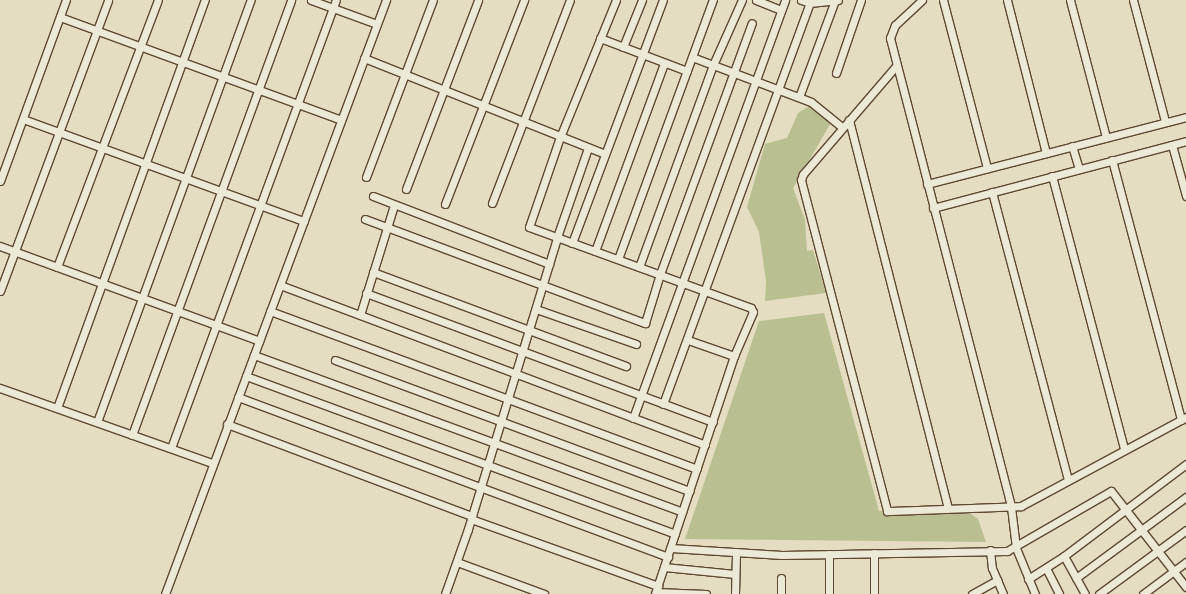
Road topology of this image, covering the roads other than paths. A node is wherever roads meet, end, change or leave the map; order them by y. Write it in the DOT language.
graph roads {
  1 [pos="66,0"];
  2 [pos="108,0"];
  3 [pos="158,0"];
  4 [pos="205,0"];
  5 [pos="251,0"];
  6 [pos="291,0"];
  7 [pos="311,0"];
  8 [pos="336,0"];
  9 [pos="386,0"];
  10 [pos="432,0"];
  11 [pos="478,0"];
  12 [pos="524,0"];
  13 [pos="570,0"];
  14 [pos="616,0"];
  15 [pos="642,0"];
  16 [pos="663,0"];
  17 [pos="713,0"];
  18 [pos="742,0"];
  19 [pos="756,0"];
  20 [pos="785,0"];
  21 [pos="801,0"];
  22 [pos="835,0"];
  23 [pos="839,0"];
  24 [pos="861,0"];
  25 [pos="922,0"];
  26 [pos="943,0"];
  27 [pos="1007,0"];
  28 [pos="1070,0"];
  29 [pos="1133,0"];
  30 [pos="810,3"];
  31 [pos="333,8"];
  32 [pos="782,10"];
  33 [pos="60,17"];
  34 [pos="752,23"];
  35 [pos="377,24"];
  36 [pos="97,30"];
  37 [pos="600,38"];
  38 [pos="142,47"];
  39 [pos="623,47"];
  40 [pos="641,54"];
  41 [pos="692,57"];
  42 [pos="364,58"];
  43 [pos="182,62"];
  44 [pos="664,63"];
  45 [pos="713,65"];
  46 [pos="896,66"];
  47 [pos="686,71"];
  48 [pos="836,72"];
  49 [pos="734,73"];
  50 [pos="404,74"];
  51 [pos="223,77"];
  52 [pos="756,81"];
  53 [pos="779,89"];
  54 [pos="258,90"];
  55 [pos="443,90"];
  56 [pos="799,97"];
  57 [pos="298,104"];
  58 [pos="483,106"];
  59 [pos="1186,117"];
  60 [pos="23,119"];
  61 [pos="341,120"];
  62 [pos="849,120"];
  63 [pos="523,122"];
  64 [pos="1165,122"];
  65 [pos="842,127"];
  66 [pos="59,132"];
  67 [pos="1106,137"];
  68 [pos="560,138"];
  69 [pos="1186,141"];
  70 [pos="1172,145"];
  71 [pos="1072,146"];
  72 [pos="104,148"];
  73 [pos="588,148"];
  74 [pos="1046,152"];
  75 [pos="604,154"];
  76 [pos="1112,160"];
  77 [pos="146,163"];
  78 [pos="987,168"];
  79 [pos="1079,169"];
  80 [pos="366,176"];
  81 [pos="1052,176"];
  82 [pos="186,178"];
  83 [pos="0,181"];
  84 [pos="927,184"];
  85 [pos="406,189"];
  86 [pos="221,191"];
  87 [pos="992,192"];
  88 [pos="373,196"];
  89 [pos="1186,196"];
  90 [pos="492,203"];
  91 [pos="445,204"];
  92 [pos="260,205"];
  93 [pos="394,205"];
  94 [pos="933,208"];
  95 [pos="365,219"];
  96 [pos="304,221"];
  97 [pos="386,227"];
  98 [pos="557,237"];
  99 [pos="572,243"];
  100 [pos="0,246"];
  101 [pos="15,251"];
  102 [pos="595,251"];
  103 [pos="618,259"];
  104 [pos="549,264"];
  105 [pos="57,266"];
  106 [pos="639,267"];
  107 [pos="373,272"];
  108 [pos="660,274"];
  109 [pos="102,283"];
  110 [pos="683,283"];
  111 [pos="280,285"];
  112 [pos="542,286"];
  113 [pos="0,291"];
  114 [pos="706,291"];
  115 [pos="366,293"];
  116 [pos="142,298"];
  117 [pos="536,309"];
  118 [pos="178,311"];
  119 [pos="270,311"];
  120 [pos="360,315"];
  121 [pos="216,325"];
  122 [pos="530,330"];
  123 [pos="688,340"];
  124 [pos="259,341"];
  125 [pos="636,344"];
  126 [pos="523,352"];
  127 [pos="254,355"];
  128 [pos="734,356"];
  129 [pos="335,360"];
  130 [pos="626,366"];
  131 [pos="516,375"];
  132 [pos="246,376"];
  133 [pos="0,388"];
  134 [pos="641,396"];
  135 [pos="238,397"];
  136 [pos="509,399"];
  137 [pos="663,404"];
  138 [pos="57,408"];
  139 [pos="633,418"];
  140 [pos="1184,418"];
  141 [pos="502,421"];
  142 [pos="97,422"];
  143 [pos="712,422"];
  144 [pos="227,424"];
  145 [pos="132,435"];
  146 [pos="495,444"];
  147 [pos="705,445"];
  148 [pos="171,448"];
  149 [pos="1124,448"];
  150 [pos="212,463"];
  151 [pos="1186,464"];
  152 [pos="488,466"];
  153 [pos="697,469"];
  154 [pos="1068,479"];
  155 [pos="481,489"];
  156 [pos="690,491"];
  157 [pos="1186,497"];
  158 [pos="1011,508"];
  159 [pos="948,510"];
  160 [pos="1125,510"];
  161 [pos="682,512"];
  162 [pos="472,517"];
  163 [pos="1141,530"];
  164 [pos="1186,530"];
  165 [pos="675,534"];
  166 [pos="671,548"];
  167 [pos="1016,548"];
  168 [pos="990,550"];
  169 [pos="1158,551"];
  170 [pos="736,552"];
  171 [pos="874,553"];
  172 [pos="829,554"];
  173 [pos="1064,556"];
  174 [pos="668,557"];
  175 [pos="457,562"];
  176 [pos="1186,562"];
  177 [pos="664,568"];
  178 [pos="1046,568"];
  179 [pos="1174,570"];
  180 [pos="736,574"];
  181 [pos="781,578"];
  182 [pos="1076,578"];
  183 [pos="1028,579"];
  184 [pos="997,580"];
  185 [pos="1186,587"];
  186 [pos="656,590"];
  187 [pos="165,594"];
  188 [pos="445,594"];
  189 [pos="544,594"];
  190 [pos="706,594"];
  191 [pos="735,594"];
  192 [pos="781,594"];
  193 [pos="829,594"];
  194 [pos="874,594"];
  195 [pos="972,594"];
  196 [pos="1003,594"];
  197 [pos="1035,594"];
  198 [pos="1059,594"];
  199 [pos="1085,594"];
  200 [pos="1099,594"];
  201 [pos="1143,594"];
  1 -- 33 [label="street"];
  2 -- 36 [label="street"];
  3 -- 38 [label="street"];
  4 -- 43 [label="street"];
  5 -- 51 [label="street"];
  6 -- 54 [label="street"];
  7 -- 31 [label="street"];
  8 -- 31 [label="street"];
  9 -- 35 [label="street"];
  10 -- 50 [label="street"];
  11 -- 55 [label="street"];
  12 -- 58 [label="street"];
  13 -- 63 [label="street"];
  14 -- 37 [label="street"];
  15 -- 39 [label="street"];
  16 -- 40 [label="street"];
  17 -- 41 [label="street"];
  18 -- 45 [label="street"];
  19 -- 32 [label="street"];
  20 -- 32 [label="street"];
  21 -- 30 [label="street"];
  22 -- 23 [label="street"];
  22 -- 30 [label="street"];
  22 -- 56 [label="street"];
  24 -- 48 [label="street"];
  25 -- 46 [label="street"];
  26 -- 78 [label="street"];
  27 -- 74 [label="street"];
  28 -- 67 [label="street"];
  29 -- 64 [label="street"];
  30 -- 53 [label="street"];
  31 -- 35 [label="street"];
  31 -- 57 [label="street"];
  32 -- 52 [label="street"];
  33 -- 36 [label="street"];
  33 -- 60 [label="street"];
  34 -- 49 [label="street"];
  35 -- 42 [label="street"];
  36 -- 38 [label="street"];
  36 -- 66 [label="street"];
  37 -- 39 [label="street"];
  37 -- 68 [label="street"];
  38 -- 43 [label="street"];
  38 -- 72 [label="street"];
  39 -- 40 [label="street"];
  40 -- 44 [label="street"];
  40 -- 75 [label="street"];
  41 -- 45 [label="street"];
  41 -- 47 [label="street"];
  42 -- 50 [label="street"];
  42 -- 61 [label="street"];
  43 -- 51 [label="street"];
  43 -- 77 [label="street"];
  44 -- 47 [label="street"];
  44 -- 102 [label="street"];
  45 -- 49 [label="street"];
  45 -- 106 [label="street"];
  46 -- 62 [label="street"];
  46 -- 84 [label="street"];
  47 -- 103 [label="street"];
  49 -- 52 [label="street"];
  49 -- 108 [label="street"];
  50 -- 55 [label="street"];
  50 -- 80 [label="street"];
  51 -- 54 [label="street"];
  51 -- 82 [label="street"];
  52 -- 53 [label="street"];
  52 -- 110 [label="street"];
  53 -- 56 [label="street"];
  53 -- 114 [label="street"];
  54 -- 57 [label="street"];
  54 -- 86 [label="street"];
  55 -- 58 [label="street"];
  55 -- 85 [label="street"];
  56 -- 65 [label="street"];
  57 -- 61 [label="street"];
  57 -- 92 [label="street"];
  58 -- 63 [label="street"];
  58 -- 91 [label="street"];
  59 -- 64 [label="street"];
  60 -- 66 [label="street"];
  60 -- 83 [label="street"];
  61 -- 96 [label="street"];
  62 -- 65 [label="street"];
  62 -- 159 [label="street"];
  63 -- 68 [label="street"];
  63 -- 90 [label="street"];
  64 -- 67 [label="street"];
  65 -- 159 [label="street"];
  66 -- 72 [label="street"];
  66 -- 101 [label="street"];
  67 -- 71 [label="street"];
  68 -- 73 [label="street"];
  68 -- 98 [label="street"];
  69 -- 70 [label="street"];
  70 -- 76 [label="street"];
  70 -- 89 [label="street"];
  71 -- 74 [label="street"];
  71 -- 79 [label="street"];
  72 -- 77 [label="street"];
  72 -- 105 [label="street"];
  73 -- 75 [label="street"];
  73 -- 98 [label="street"];
  74 -- 78 [label="street"];
  75 -- 99 [label="street"];
  76 -- 79 [label="street"];
  76 -- 140 [label="street"];
  77 -- 82 [label="street"];
  77 -- 109 [label="street"];
  78 -- 84 [label="street"];
  79 -- 81 [label="street"];
  81 -- 87 [label="street"];
  81 -- 149 [label="street"];
  82 -- 86 [label="street"];
  82 -- 116 [label="street"];
  84 -- 94 [label="street"];
  86 -- 92 [label="street"];
  86 -- 118 [label="street"];
  87 -- 94 [label="street"];
  87 -- 154 [label="street"];
  88 -- 93 [label="street"];
  92 -- 96 [label="street"];
  92 -- 121 [label="street"];
  93 -- 97 [label="street"];
  93 -- 104 [label="street"];
  94 -- 158 [label="street"];
  95 -- 97 [label="street"];
  96 -- 111 [label="street"];
  97 -- 107 [label="street"];
  97 -- 112 [label="street"];
  98 -- 99 [label="street"];
  98 -- 104 [label="street"];
  99 -- 102 [label="street"];
  100 -- 101 [label="street"];
  101 -- 105 [label="street"];
  101 -- 113 [label="street"];
  102 -- 103 [label="street"];
  103 -- 106 [label="street"];
  104 -- 112 [label="street"];
  105 -- 109 [label="street"];
  106 -- 108 [label="street"];
  107 -- 115 [label="street"];
  107 -- 122 [label="street"];
  108 -- 110 [label="street"];
  108 -- 112 [label="street"];
  109 -- 116 [label="street"];
  109 -- 138 [label="street"];
  110 -- 114 [label="street"];
  110 -- 134 [label="street"];
  111 -- 119 [label="street"];
  111 -- 120 [label="street"];
  112 -- 117 [label="street"];
  114 -- 123 [label="street"];
  114 -- 128 [label="street"];
  115 -- 120 [label="street"];
  115 -- 126 [label="street"];
  116 -- 118 [label="street"];
  116 -- 142 [label="street"];
  117 -- 122 [label="street"];
  117 -- 125 [label="street"];
  118 -- 121 [label="street"];
  118 -- 145 [label="street"];
  119 -- 124 [label="street"];
  119 -- 136 [label="street"];
  120 -- 131 [label="street"];
  121 -- 124 [label="street"];
  121 -- 148 [label="street"];
  122 -- 126 [label="street"];
  122 -- 130 [label="street"];
  123 -- 128 [label="street"];
  123 -- 137 [label="street"];
  124 -- 127 [label="street"];
  126 -- 131 [label="street"];
  126 -- 134 [label="street"];
  127 -- 132 [label="street"];
  127 -- 146 [label="street"];
  128 -- 143 [label="street"];
  129 -- 141 [label="street"];
  131 -- 136 [label="street"];
  131 -- 139 [label="street"];
  132 -- 135 [label="street"];
  132 -- 152 [label="street"];
  133 -- 138 [label="street"];
  134 -- 137 [label="street"];
  134 -- 139 [label="street"];
  135 -- 144 [label="street"];
  135 -- 155 [label="street"];
  136 -- 141 [label="street"];
  136 -- 153 [label="street"];
  137 -- 143 [label="street"];
  138 -- 142 [label="street"];
  139 -- 147 [label="street"];
  140 -- 149 [label="street"];
  141 -- 146 [label="street"];
  141 -- 156 [label="street"];
  142 -- 145 [label="street"];
  143 -- 147 [label="street"];
  144 -- 150 [label="street"];
  144 -- 162 [label="street"];
  145 -- 148 [label="street"];
  146 -- 152 [label="street"];
  146 -- 161 [label="street"];
  147 -- 153 [label="street"];
  148 -- 150 [label="street"];
  149 -- 154 [label="street"];
  150 -- 187 [label="street"];
  151 -- 160 [label="street"];
  152 -- 155 [label="street"];
  152 -- 165 [label="street"];
  153 -- 156 [label="street"];
  154 -- 158 [label="street"];
  155 -- 162 [label="street"];
  155 -- 174 [label="street"];
  156 -- 161 [label="street"];
  157 -- 163 [label="street"];
  158 -- 159 [label="street"];
  158 -- 167 [label="street"];
  160 -- 163 [label="street"];
  160 -- 167 [label="street"];
  160 -- 173 [label="street"];
  161 -- 165 [label="street"];
  162 -- 175 [label="street"];
  162 -- 186 [label="street"];
  163 -- 169 [label="street"];
  163 -- 182 [label="street"];
  164 -- 169 [label="street"];
  165 -- 166 [label="street"];
  166 -- 170 [label="street"];
  166 -- 174 [label="street"];
  167 -- 168 [label="street"];
  167 -- 183 [label="street"];
  168 -- 171 [label="street"];
  168 -- 184 [label="street"];
  169 -- 179 [label="street"];
  169 -- 200 [label="street"];
  170 -- 172 [label="street"];
  170 -- 180 [label="street"];
  171 -- 172 [label="street"];
  171 -- 194 [label="street"];
  172 -- 193 [label="street"];
  173 -- 178 [label="street"];
  173 -- 182 [label="street"];
  174 -- 177 [label="street"];
  175 -- 188 [label="street"];
  175 -- 189 [label="street"];
  176 -- 179 [label="street"];
  177 -- 180 [label="street"];
  177 -- 186 [label="street"];
  178 -- 183 [label="street"];
  178 -- 198 [label="street"];
  179 -- 185 [label="street"];
  179 -- 201 [label="street"];
  180 -- 191 [label="street"];
  181 -- 192 [label="street"];
  182 -- 199 [label="street"];
  183 -- 197 [label="street"];
  184 -- 195 [label="street"];
  184 -- 196 [label="street"];
  186 -- 190 [label="street"];
}
